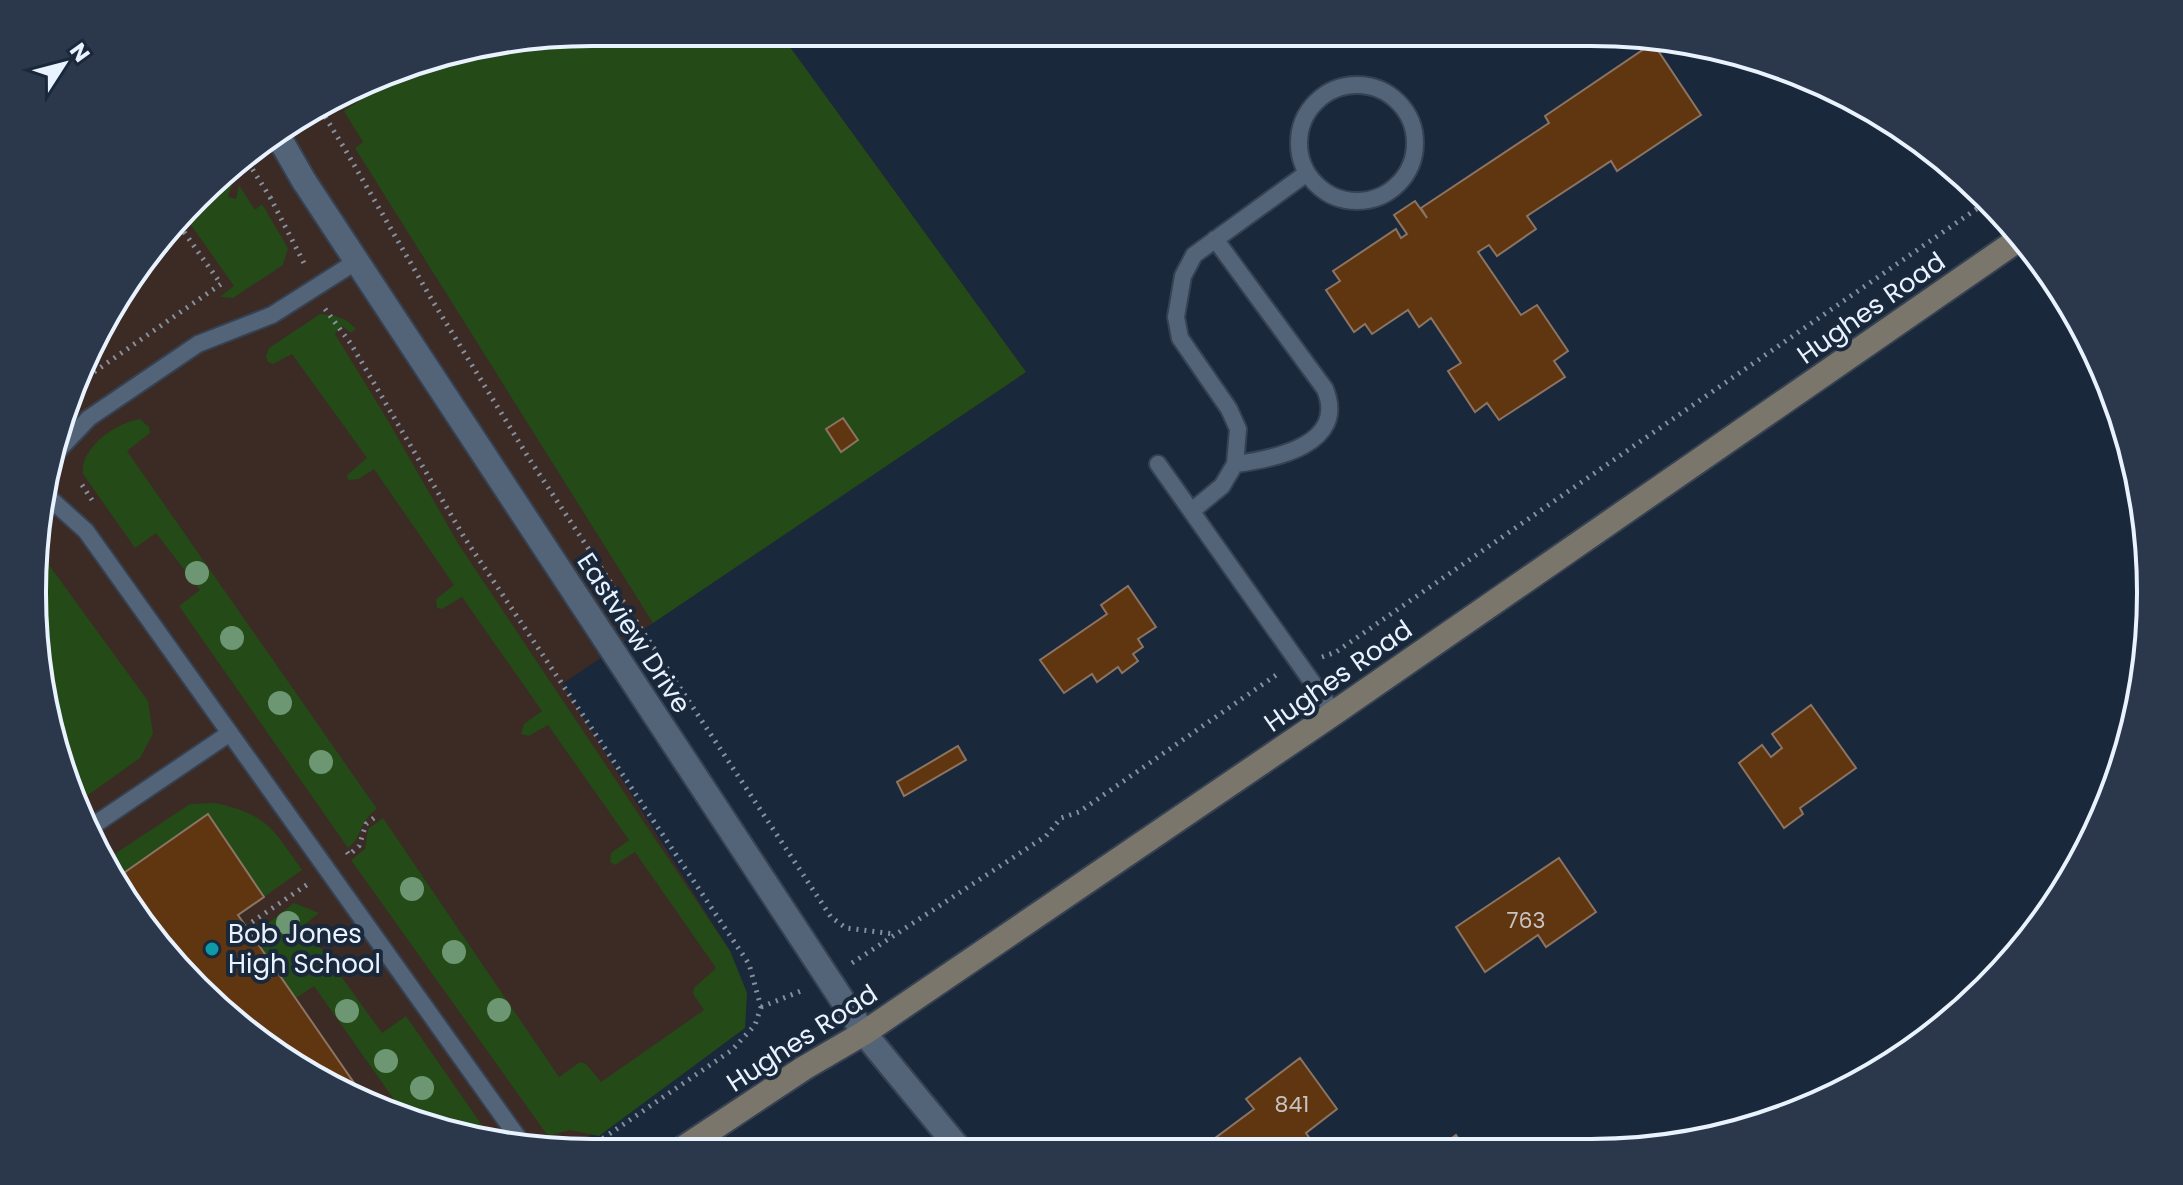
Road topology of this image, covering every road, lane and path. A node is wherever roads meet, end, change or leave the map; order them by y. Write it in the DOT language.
graph roads {
  1 [pos="325,116"];
  2 [pos="282,143"];
  3 [pos="251,167"];
  4 [pos="1307,173"];
  5 [pos="1978,208"];
  6 [pos="183,231"];
  7 [pos="1215,239"];
  8 [pos="2011,244"];
  9 [pos="357,261"];
  10 [pos="315,288"];
  11 [pos="92,373"];
  12 [pos="68,440"];
  13 [pos="1158,464"];
  14 [pos="1235,464"];
  15 [pos="54,502"];
  16 [pos="1193,510"];
  17 [pos="1299,666"];
  18 [pos="1334,713"];
  19 [pos="230,733"];
  20 [pos="97,823"];
  21 [pos="312,882"];
  22 [pos="252,922"];
  23 [pos="864,1033"];
  24 [pos="515,1133"];
  25 [pos="602,1139"];
  26 [pos="697,1139"];
  27 [pos="951,1139"];
  1 -- 17 [label="path, bridge"];
  2 -- 9 [label="street, Eastview Drive, bridge"];
  3 -- 10 [label="path, bridge"];
  4 -- 4 [label="lane"];
  4 -- 7 [label="lane"];
  5 -- 17 [label="path"];
  6 -- 11 [label="path"];
  7 -- 14 [label="lane"];
  7 -- 14 [label="lane"];
  8 -- 18 [label="main road, Hughes Road"];
  9 -- 10 [label="lane"];
  9 -- 23 [label="street, Eastview Drive"];
  10 -- 12 [label="lane"];
  10 -- 25 [label="path"];
  13 -- 16 [label="lane"];
  14 -- 16 [label="lane"];
  15 -- 19 [label="lane"];
  16 -- 17 [label="lane"];
  17 -- 18 [label="lane"];
  18 -- 23 [label="main road, Hughes Road"];
  19 -- 20 [label="lane"];
  19 -- 24 [label="lane"];
  21 -- 22 [label="path"];
  23 -- 26 [label="main road, Hughes Road"];
  23 -- 27 [label="street, Eastview Drive"];
}
